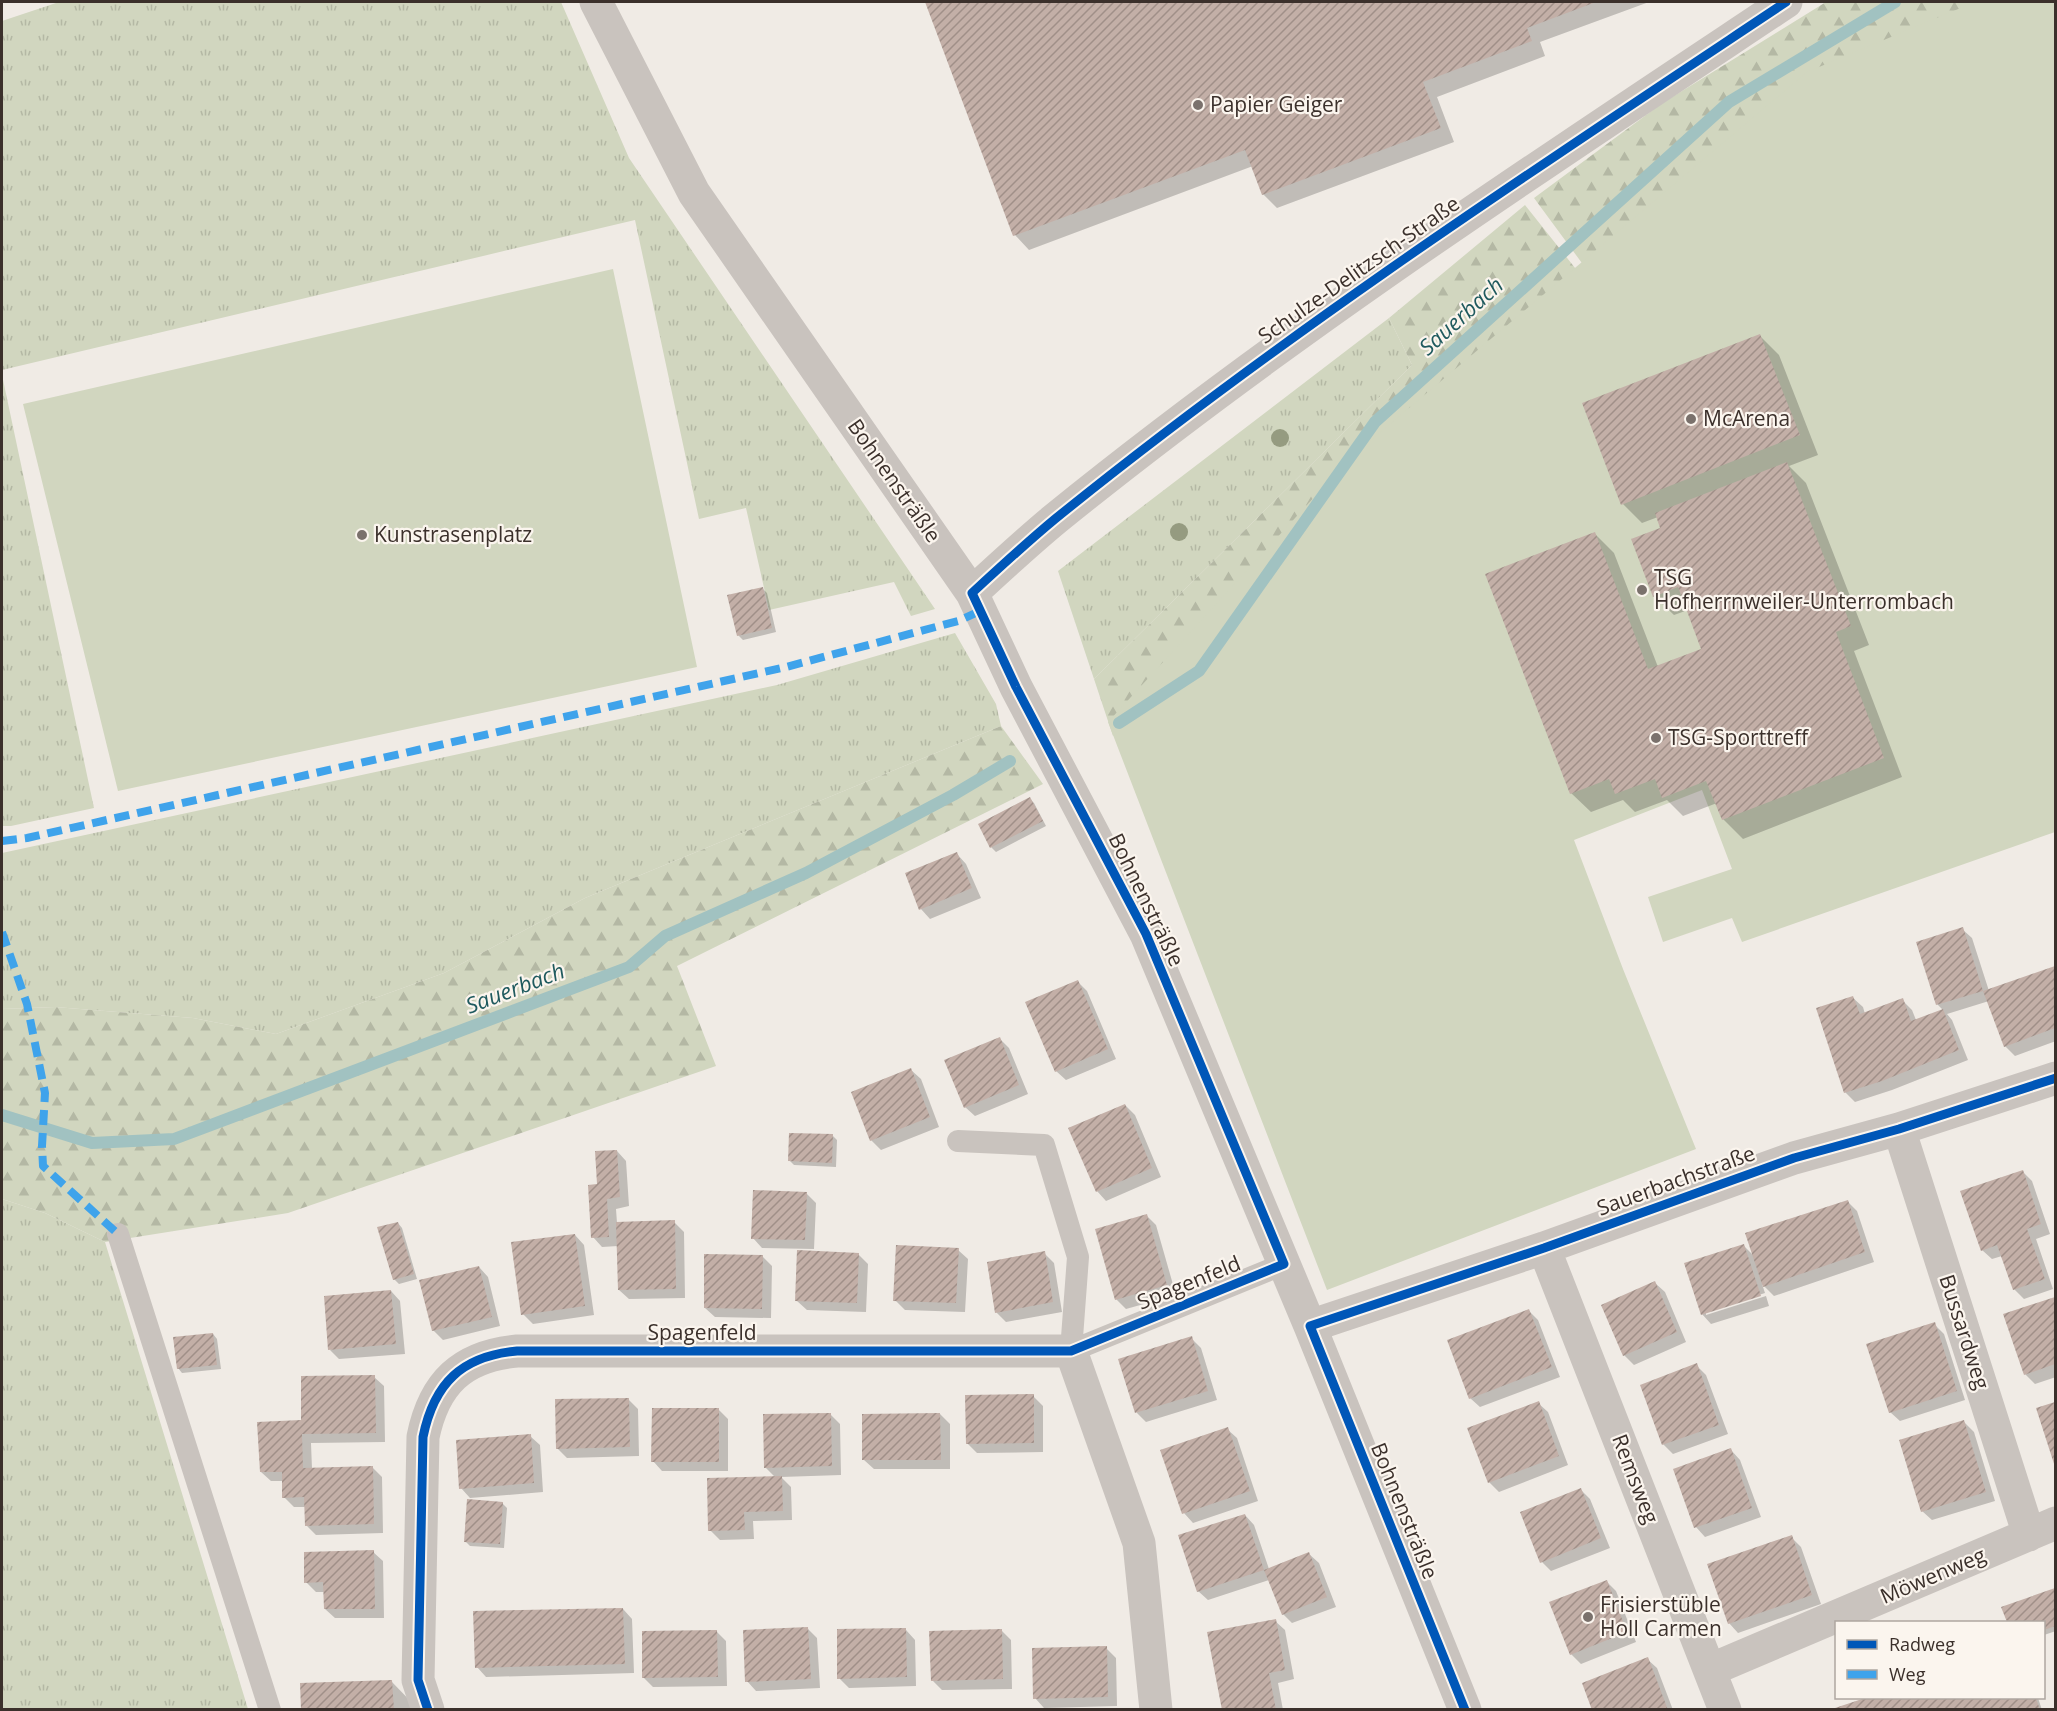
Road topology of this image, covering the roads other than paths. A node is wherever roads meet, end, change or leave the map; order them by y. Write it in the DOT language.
graph roads {
  1 [pos="596,2"];
  2 [pos="1786,2"];
  3 [pos="972,593"];
  4 [pos="2055,1078"];
  5 [pos="1899,1129"];
  6 [pos="958,1141"];
  7 [pos="118,1234"];
  8 [pos="1544,1248"];
  9 [pos="1284,1264"];
  10 [pos="1310,1326"];
  11 [pos="1071,1351"];
  12 [pos="2042,1529"];
  13 [pos="1710,1670"];
  14 [pos="270,1710"];
  15 [pos="428,1710"];
  16 [pos="1156,1710"];
  17 [pos="1465,1710"];
  18 [pos="1725,1710"];
  1 -- 3 [label="street, Bohnensträßle"];
  2 -- 3 [label="street, Schulze-Delitzsch-Straße"];
  3 -- 9 [label="street, Bohnensträßle"];
  4 -- 5 [label="street, Sauerbachstraße"];
  5 -- 8 [label="street, Sauerbachstraße"];
  5 -- 12 [label="street, Bussardweg"];
  6 -- 11 [label="lane"];
  7 -- 14 [label="lane"];
  8 -- 10 [label="street, Sauerbachstraße"];
  8 -- 13 [label="street, Remsweg"];
  9 -- 10 [label="street, Bohnensträßle"];
  9 -- 11 [label="lane, Spagenfeld"];
  10 -- 17 [label="street, Bohnensträßle"];
  11 -- 15 [label="street, Spagenfeld"];
  11 -- 16 [label="street"];
  12 -- 13 [label="street, Möwenweg"];
  13 -- 18 [label="street, Remsweg"];
}
